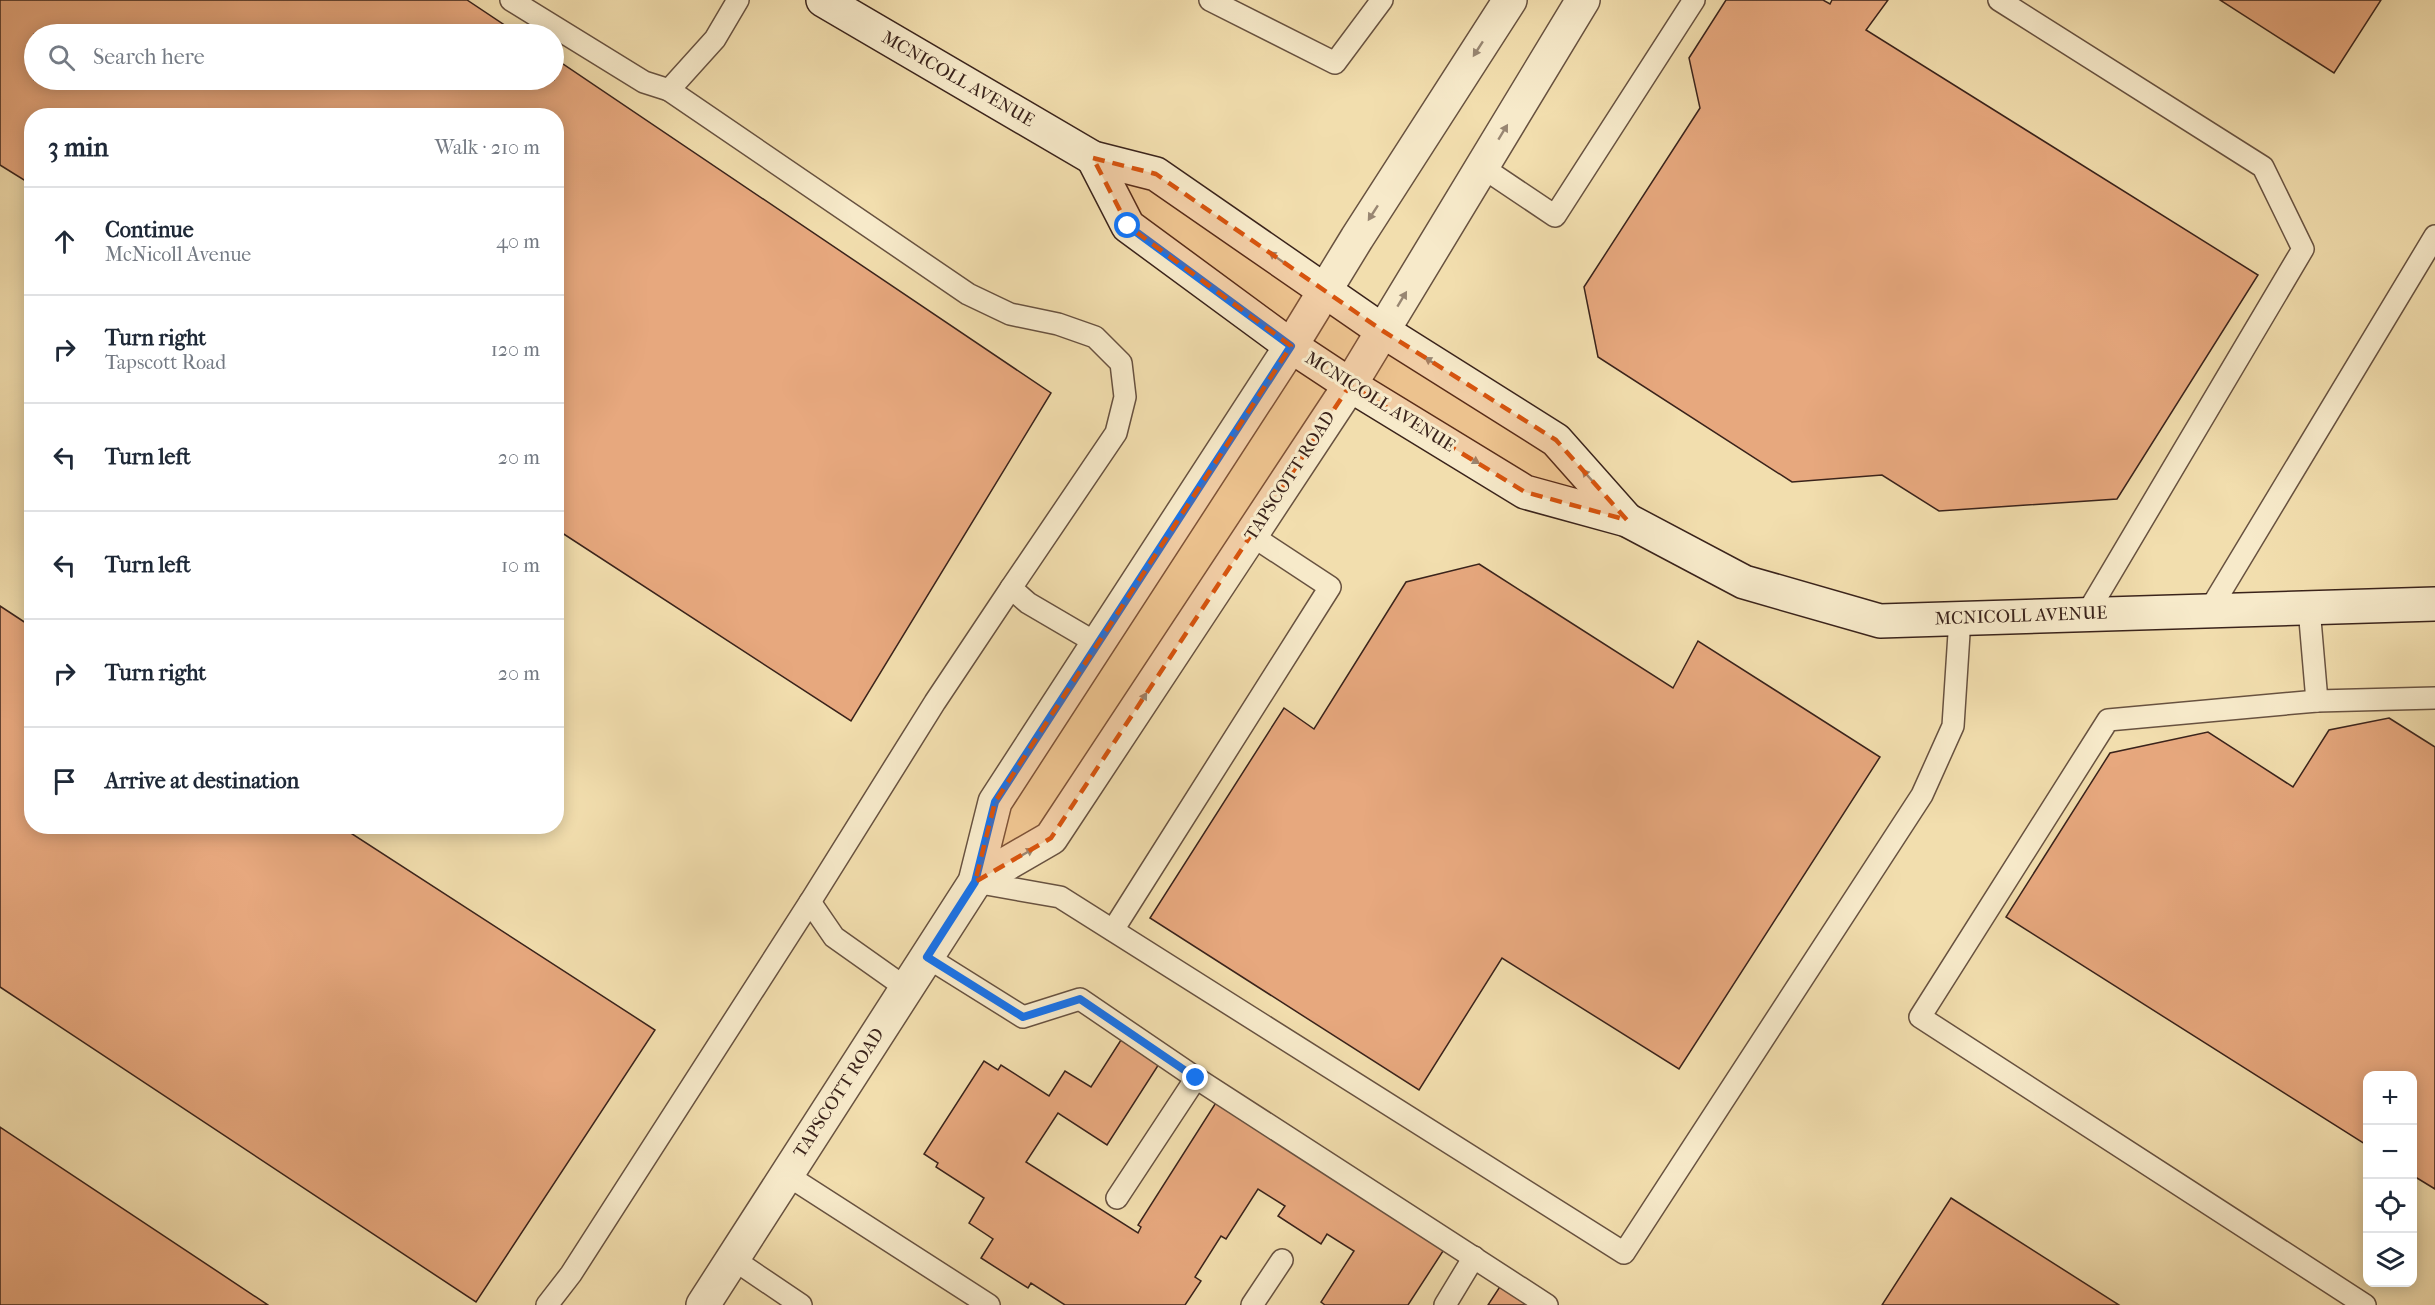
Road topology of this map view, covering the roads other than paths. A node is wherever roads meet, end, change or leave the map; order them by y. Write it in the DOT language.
graph roads {
  1 [pos="511,0"];
  2 [pos="738,0"];
  3 [pos="823,0"];
  4 [pos="1210,0"];
  5 [pos="1382,0"];
  6 [pos="1510,0"];
  7 [pos="1583,0"];
  8 [pos="1694,0"];
  9 [pos="1999,0"];
  10 [pos="550,24"];
  11 [pos="564,33"];
  12 [pos="669,90"];
  13 [pos="1093,158"];
  14 [pos="1482,167"];
  15 [pos="2435,236"];
  16 [pos="1324,290"];
  17 [pos="1383,331"];
  18 [pos="1291,346"];
  19 [pos="1350,385"];
  20 [pos="1627,520"];
  21 [pos="1251,535"];
  22 [pos="1011,588"];
  23 [pos="2435,604"];
  24 [pos="2309,608"];
  25 [pos="2209,611"];
  26 [pos="2086,615"];
  27 [pos="1960,618"];
  28 [pos="1098,644"];
  29 [pos="2435,698"];
  30 [pos="2317,701"];
  31 [pos="975,882"];
  32 [pos="810,902"];
  33 [pos="1113,930"];
  34 [pos="927,957"];
  35 [pos="906,988"];
  36 [pos="1196,1078"];
  37 [pos="787,1175"];
  38 [pos="1117,1198"];
  39 [pos="1474,1257"];
  40 [pos="733,1259"];
  41 [pos="1282,1260"];
  42 [pos="547,1305"];
  43 [pos="703,1305"];
  44 [pos="801,1305"];
  45 [pos="989,1305"];
  46 [pos="1252,1305"];
  47 [pos="1445,1305"];
  48 [pos="1547,1305"];
  49 [pos="2365,1305"];
  1 -- 10 [label="lane"];
  2 -- 12 [label="lane"];
  3 -- 13 [label="street, MCNICOLL AVENUE"];
  4 -- 5 [label="lane"];
  6 -- 16 [label="street, TAPSCOTT ROAD, one-way"];
  14 -- 7 [label="street, TAPSCOTT ROAD, one-way"];
  8 -- 14 [label="lane"];
  9 -- 26 [label="lane"];
  11 -- 12 [label="lane"];
  12 -- 22 [label="lane"];
  16 -- 13 [label="street, MCNICOLL AVENUE, one-way"];
  13 -- 18 [label="street, MCNICOLL AVENUE"];
  17 -- 14 [label="street, TAPSCOTT ROAD, one-way"];
  15 -- 25 [label="lane"];
  16 -- 17 [label="street, MCNICOLL AVENUE"];
  16 -- 18 [label="street, TAPSCOTT ROAD"];
  17 -- 19 [label="street, TAPSCOTT ROAD"];
  20 -- 17 [label="street, MCNICOLL AVENUE, one-way"];
  18 -- 19 [label="street, MCNICOLL AVENUE"];
  18 -- 28 [label="street, TAPSCOTT ROAD"];
  19 -- 20 [label="street, MCNICOLL AVENUE, one-way"];
  19 -- 21 [label="street, TAPSCOTT ROAD"];
  20 -- 27 [label="street, MCNICOLL AVENUE"];
  31 -- 21 [label="street, TAPSCOTT ROAD, one-way"];
  21 -- 33 [label="lane"];
  22 -- 28 [label="lane"];
  22 -- 32 [label="lane"];
  23 -- 24 [label="street, MCNICOLL AVENUE"];
  24 -- 25 [label="street, MCNICOLL AVENUE"];
  24 -- 30 [label="lane"];
  25 -- 26 [label="street, MCNICOLL AVENUE"];
  26 -- 27 [label="street, MCNICOLL AVENUE"];
  27 -- 33 [label="lane"];
  28 -- 31 [label="street, TAPSCOTT ROAD"];
  29 -- 30 [label="lane"];
  30 -- 49 [label="lane"];
  31 -- 33 [label="lane"];
  31 -- 34 [label="street, TAPSCOTT ROAD"];
  32 -- 35 [label="lane"];
  32 -- 42 [label="lane"];
  34 -- 35 [label="street, TAPSCOTT ROAD"];
  34 -- 36 [label="lane"];
  35 -- 37 [label="street, TAPSCOTT ROAD"];
  36 -- 38 [label="lane"];
  36 -- 39 [label="lane"];
  37 -- 40 [label="street, TAPSCOTT ROAD"];
  37 -- 45 [label="lane"];
  39 -- 47 [label="lane"];
  39 -- 48 [label="lane"];
  40 -- 43 [label="street, TAPSCOTT ROAD"];
  40 -- 44 [label="lane"];
  41 -- 46 [label="lane"];
}
